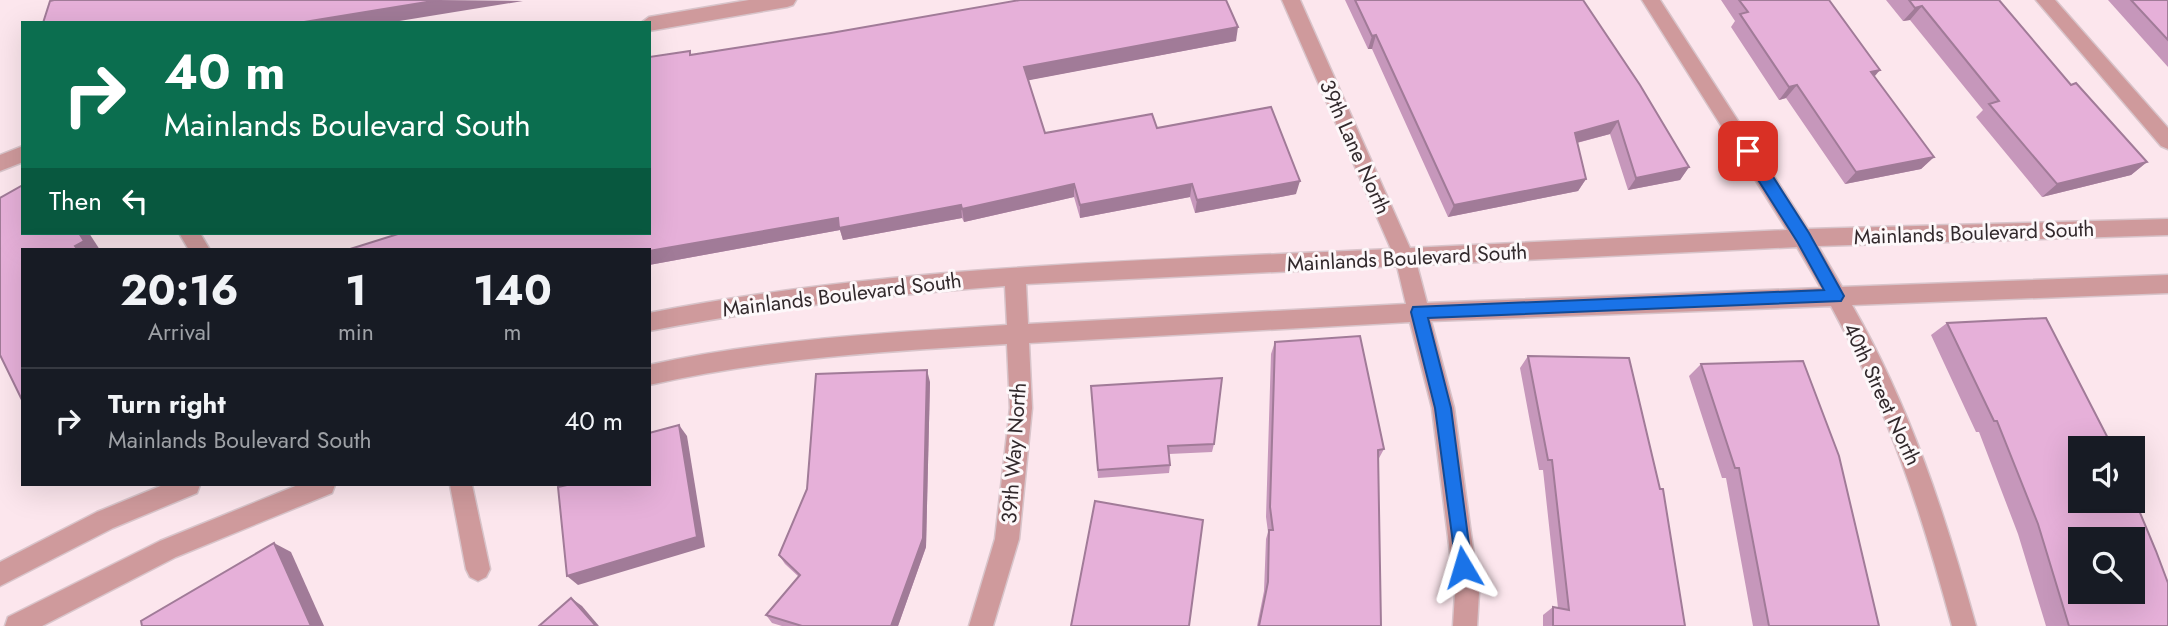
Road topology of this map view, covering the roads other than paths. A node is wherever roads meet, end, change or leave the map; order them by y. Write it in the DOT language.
graph roads {
  1 [pos="787,0"];
  2 [pos="1291,0"];
  3 [pos="1651,0"];
  4 [pos="2045,0"];
  5 [pos="651,24"];
  6 [pos="2168,141"];
  7 [pos="21,155"];
  8 [pos="0,163"];
  9 [pos="2168,228"];
  10 [pos="1804,238"];
  11 [pos="1405,259"];
  12 [pos="1015,276"];
  13 [pos="2168,284"];
  14 [pos="1836,296"];
  15 [pos="1419,312"];
  16 [pos="651,323"];
  17 [pos="1018,334"];
  18 [pos="651,375"];
  19 [pos="187,486"];
  20 [pos="322,486"];
  21 [pos="461,486"];
  22 [pos="478,569"];
  23 [pos="0,574"];
  24 [pos="17,626"];
  25 [pos="981,626"];
  26 [pos="1465,626"];
  27 [pos="1964,626"];
  1 -- 5 [label="street"];
  2 -- 11 [label="street, 39th Lane North"];
  3 -- 10 [label="street, 40th Street North"];
  4 -- 6 [label="street"];
  7 -- 8 [label="street"];
  9 -- 10 [label="street, Mainlands Boulevard South"];
  10 -- 11 [label="street, Mainlands Boulevard South"];
  10 -- 14 [label="street, 40th Street North"];
  11 -- 12 [label="street, Mainlands Boulevard South"];
  11 -- 15 [label="street, 39th Lane North"];
  12 -- 16 [label="street, Mainlands Boulevard South"];
  12 -- 17 [label="street, 39th Way North"];
  13 -- 14 [label="street"];
  14 -- 15 [label="street"];
  14 -- 27 [label="street, 40th Street North"];
  15 -- 17 [label="street"];
  15 -- 26 [label="street, 39th Lane North"];
  17 -- 18 [label="street"];
  17 -- 25 [label="street, 39th Way North"];
  19 -- 23 [label="street"];
  20 -- 24 [label="street"];
  21 -- 22 [label="street"];
}
